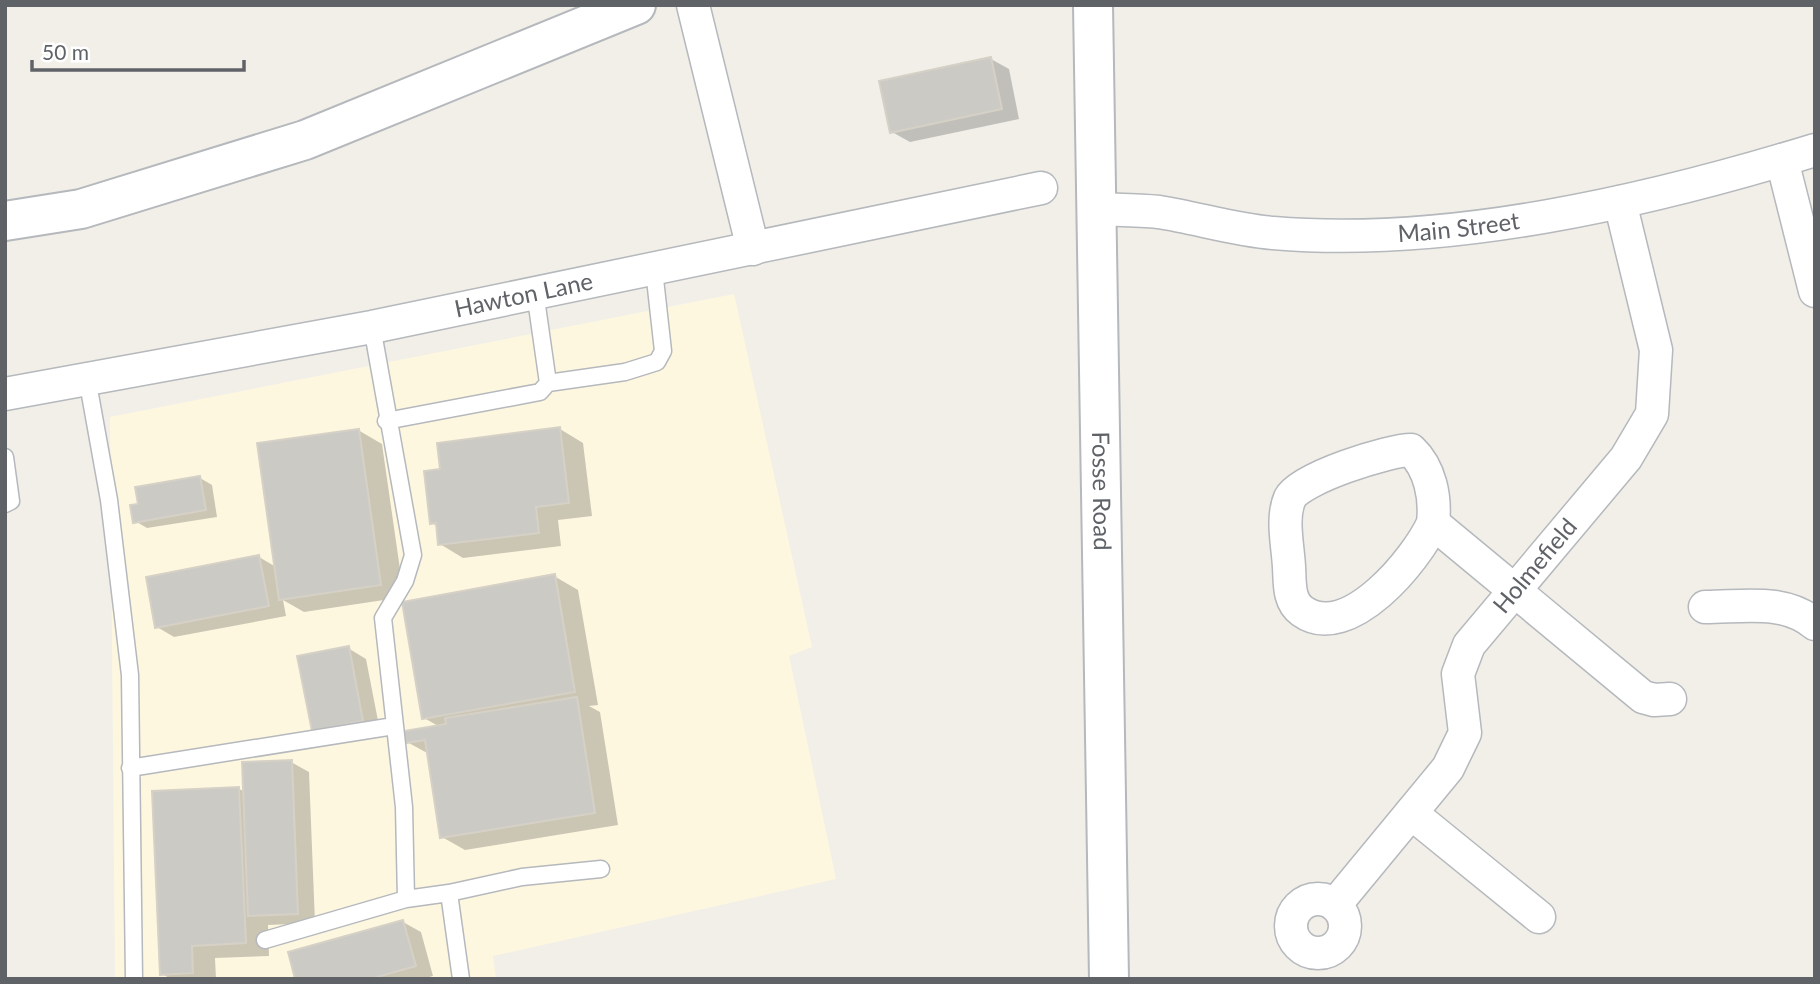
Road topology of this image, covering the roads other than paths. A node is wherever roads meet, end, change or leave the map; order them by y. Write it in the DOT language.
graph roads {
  1 [pos="636,5"];
  2 [pos="693,5"];
  3 [pos="1093,5"];
  4 [pos="1815,150"];
  5 [pos="1782,160"];
  6 [pos="1041,188"];
  7 [pos="1620,202"];
  8 [pos="1095,209"];
  9 [pos="5,221"];
  10 [pos="753,249"];
  11 [pos="654,270"];
  12 [pos="1815,291"];
  13 [pos="535,292"];
  14 [pos="372,327"];
  15 [pos="87,378"];
  16 [pos="548,383"];
  17 [pos="5,394"];
  18 [pos="386,421"];
  19 [pos="5,457"];
  20 [pos="5,504"];
  21 [pos="1433,523"];
  22 [pos="1514,591"];
  23 [pos="1705,607"];
  24 [pos="1815,624"];
  25 [pos="1670,699"];
  26 [pos="394,726"];
  27 [pos="130,768"];
  28 [pos="1411,813"];
  29 [pos="601,869"];
  30 [pos="449,893"];
  31 [pos="406,899"];
  32 [pos="1335,905"];
  33 [pos="1539,917"];
  34 [pos="265,940"];
  35 [pos="134,979"];
  36 [pos="461,979"];
  37 [pos="1110,979"];
  1 -- 9 [label="street"];
  2 -- 10 [label="street"];
  3 -- 8 [label="street, Fosse Road"];
  4 -- 5 [label="street, Main Street"];
  5 -- 7 [label="street, Main Street"];
  5 -- 12 [label="street"];
  6 -- 10 [label="street, Hawton Lane"];
  7 -- 8 [label="street, Main Street"];
  7 -- 22 [label="street, Holmefield"];
  8 -- 37 [label="street, Fosse Road"];
  10 -- 11 [label="street, Hawton Lane"];
  11 -- 13 [label="street, Hawton Lane"];
  11 -- 16 [label="lane"];
  13 -- 14 [label="street, Hawton Lane"];
  13 -- 16 [label="lane"];
  14 -- 15 [label="street, Hawton Lane"];
  14 -- 18 [label="lane"];
  15 -- 17 [label="street, Hawton Lane"];
  15 -- 27 [label="lane"];
  16 -- 18 [label="lane"];
  18 -- 26 [label="lane"];
  19 -- 20 [label="lane"];
  21 -- 21 [label="street"];
  21 -- 22 [label="street"];
  22 -- 25 [label="street"];
  22 -- 28 [label="street, Holmefield"];
  23 -- 24 [label="street"];
  26 -- 27 [label="lane"];
  26 -- 31 [label="lane"];
  27 -- 35 [label="lane"];
  28 -- 32 [label="street, Holmefield"];
  28 -- 33 [label="street"];
  29 -- 30 [label="lane"];
  30 -- 31 [label="lane"];
  30 -- 36 [label="lane"];
  31 -- 34 [label="lane"];
}
